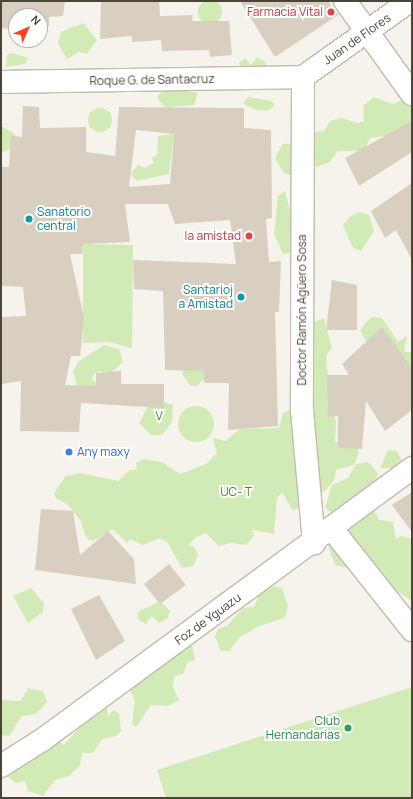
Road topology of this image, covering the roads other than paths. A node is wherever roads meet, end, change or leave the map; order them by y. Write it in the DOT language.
graph roads {
  1 [pos="345,1"];
  2 [pos="362,1"];
  3 [pos="410,1"];
  4 [pos="373,28"];
  5 [pos="412,70"];
  6 [pos="304,77"];
  7 [pos="1,82"];
  8 [pos="412,94"];
  9 [pos="412,468"];
  10 [pos="332,529"];
  11 [pos="314,543"];
  12 [pos="412,630"];
  13 [pos="1,766"];
  1 -- 4 [label="street"];
  2 -- 4 [label="street"];
  3 -- 4 [label="street, Juan de Flores"];
  4 -- 5 [label="street"];
  4 -- 6 [label="street, Juan de Flores"];
  4 -- 8 [label="street"];
  6 -- 7 [label="street, Roque G. de Santacruz"];
  6 -- 11 [label="street, Doctor Ramón Agüero Sosa"];
  9 -- 10 [label="street, Foz de Yguazu"];
  10 -- 11 [label="street, Foz de Yguazu"];
  10 -- 12 [label="street"];
  11 -- 13 [label="street, Foz de Yguazu"];
}
